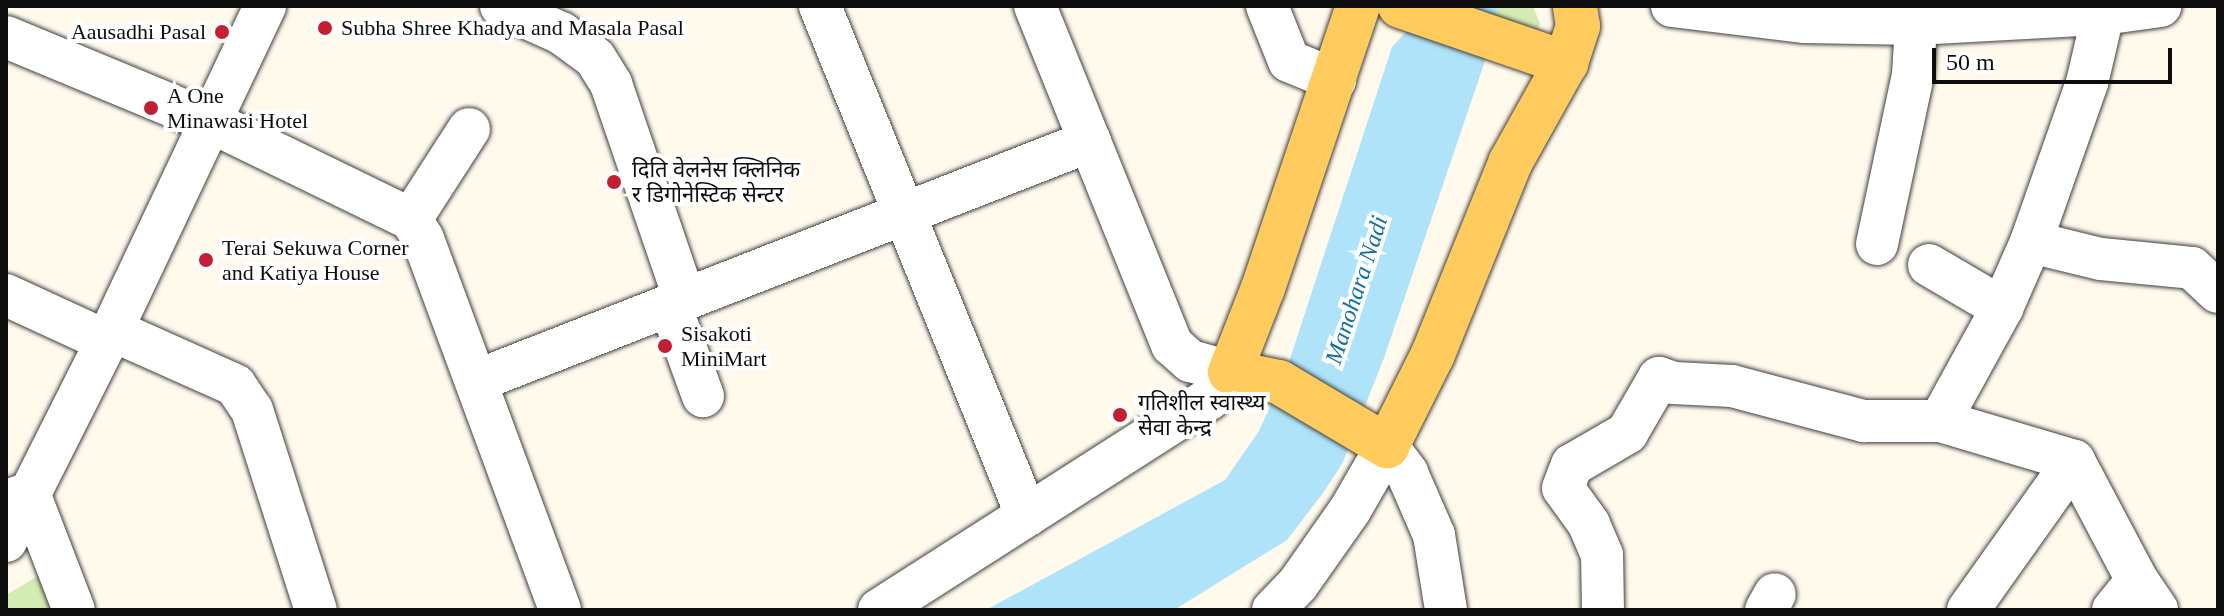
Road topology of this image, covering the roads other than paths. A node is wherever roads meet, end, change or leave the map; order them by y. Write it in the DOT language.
graph roads {
  1 [pos="265,6"];
  2 [pos="501,6"];
  3 [pos="820,6"];
  4 [pos="1035,6"];
  5 [pos="1267,6"];
  6 [pos="1358,6"];
  7 [pos="1400,6"];
  8 [pos="1575,6"];
  9 [pos="1672,6"];
  10 [pos="2149,7"];
  11 [pos="2103,14"];
  12 [pos="1916,24"];
  13 [pos="6,37"];
  14 [pos="1546,56"];
  15 [pos="1335,80"];
  16 [pos="209,121"];
  17 [pos="469,129"];
  18 [pos="1090,141"];
  19 [pos="904,214"];
  20 [pos="411,219"];
  21 [pos="2031,242"];
  22 [pos="1877,244"];
  23 [pos="1929,265"];
  24 [pos="2218,292"];
  25 [pos="6,295"];
  26 [pos="678,303"];
  27 [pos="2002,308"];
  28 [pos="109,336"];
  29 [pos="1230,372"];
  30 [pos="476,381"];
  31 [pos="703,396"];
  32 [pos="1940,421"];
  33 [pos="1375,438"];
  34 [pos="2074,461"];
  35 [pos="18,497"];
  36 [pos="1027,516"];
  37 [pos="6,541"];
  38 [pos="2136,600"];
  39 [pos="1610,607"];
  40 [pos="74,610"];
  41 [pos="316,610"];
  42 [pos="560,610"];
  43 [pos="879,610"];
  44 [pos="1273,610"];
  45 [pos="1446,610"];
  46 [pos="1968,610"];
  1 -- 16 [label="street"];
  2 -- 26 [label="street"];
  3 -- 19 [label="street"];
  4 -- 18 [label="street"];
  5 -- 15 [label="street"];
  6 -- 15 [label="main road"];
  7 -- 14 [label="main road"];
  8 -- 14 [label="main road"];
  9 -- 12 [label="street"];
  10 -- 11 [label="street"];
  11 -- 12 [label="street"];
  11 -- 21 [label="street"];
  12 -- 22 [label="street"];
  13 -- 16 [label="street"];
  14 -- 33 [label="main road"];
  15 -- 29 [label="main road"];
  16 -- 20 [label="street"];
  16 -- 28 [label="street"];
  17 -- 20 [label="street"];
  18 -- 19 [label="street"];
  18 -- 29 [label="street"];
  19 -- 26 [label="street"];
  19 -- 36 [label="street"];
  20 -- 30 [label="street"];
  21 -- 24 [label="street"];
  21 -- 27 [label="street"];
  23 -- 27 [label="street"];
  25 -- 28 [label="street"];
  26 -- 30 [label="street"];
  26 -- 31 [label="street"];
  27 -- 32 [label="street"];
  28 -- 35 [label="street"];
  28 -- 41 [label="street"];
  29 -- 33 [label="main road"];
  29 -- 36 [label="street"];
  30 -- 42 [label="street"];
  32 -- 34 [label="street"];
  32 -- 39 [label="street"];
  33 -- 44 [label="street"];
  33 -- 45 [label="street"];
  34 -- 38 [label="street"];
  34 -- 46 [label="street"];
  35 -- 37 [label="street"];
  35 -- 40 [label="street"];
  36 -- 43 [label="street"];
}
